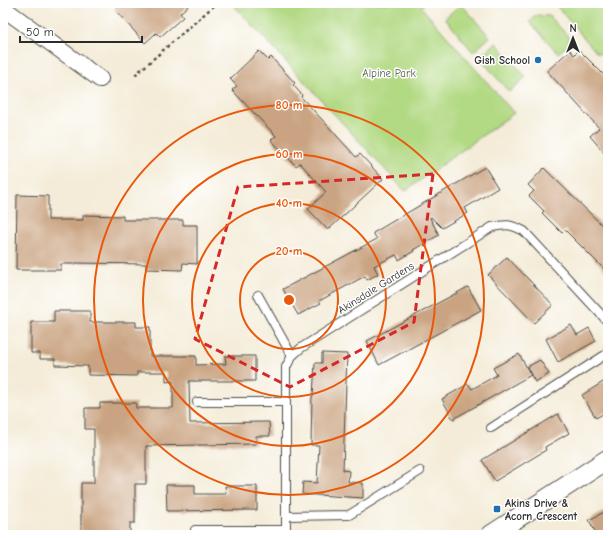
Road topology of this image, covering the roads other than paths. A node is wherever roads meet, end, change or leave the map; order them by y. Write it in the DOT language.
graph roads {
  1 [pos="3,8"];
  2 [pos="100,79"];
  3 [pos="258,295"];
  4 [pos="608,322"];
  5 [pos="608,354"];
  6 [pos="292,356"];
  7 [pos="197,402"];
  8 [pos="286,402"];
  9 [pos="491,428"];
  10 [pos="608,459"];
  11 [pos="420,471"];
  12 [pos="286,516"];
  13 [pos="195,530"];
  14 [pos="286,533"];
  15 [pos="491,535"];
  1 -- 2 [label="street"];
  3 -- 6 [label="lane"];
  4 -- 6 [label="lane, Akinsdale Gardens"];
  5 -- 9 [label="lane"];
  6 -- 8 [label="lane"];
  7 -- 8 [label="lane"];
  8 -- 12 [label="lane"];
  10 -- 15 [label="street"];
  11 -- 12 [label="lane"];
  12 -- 14 [label="lane"];
  13 -- 14 [label="lane"];
}
